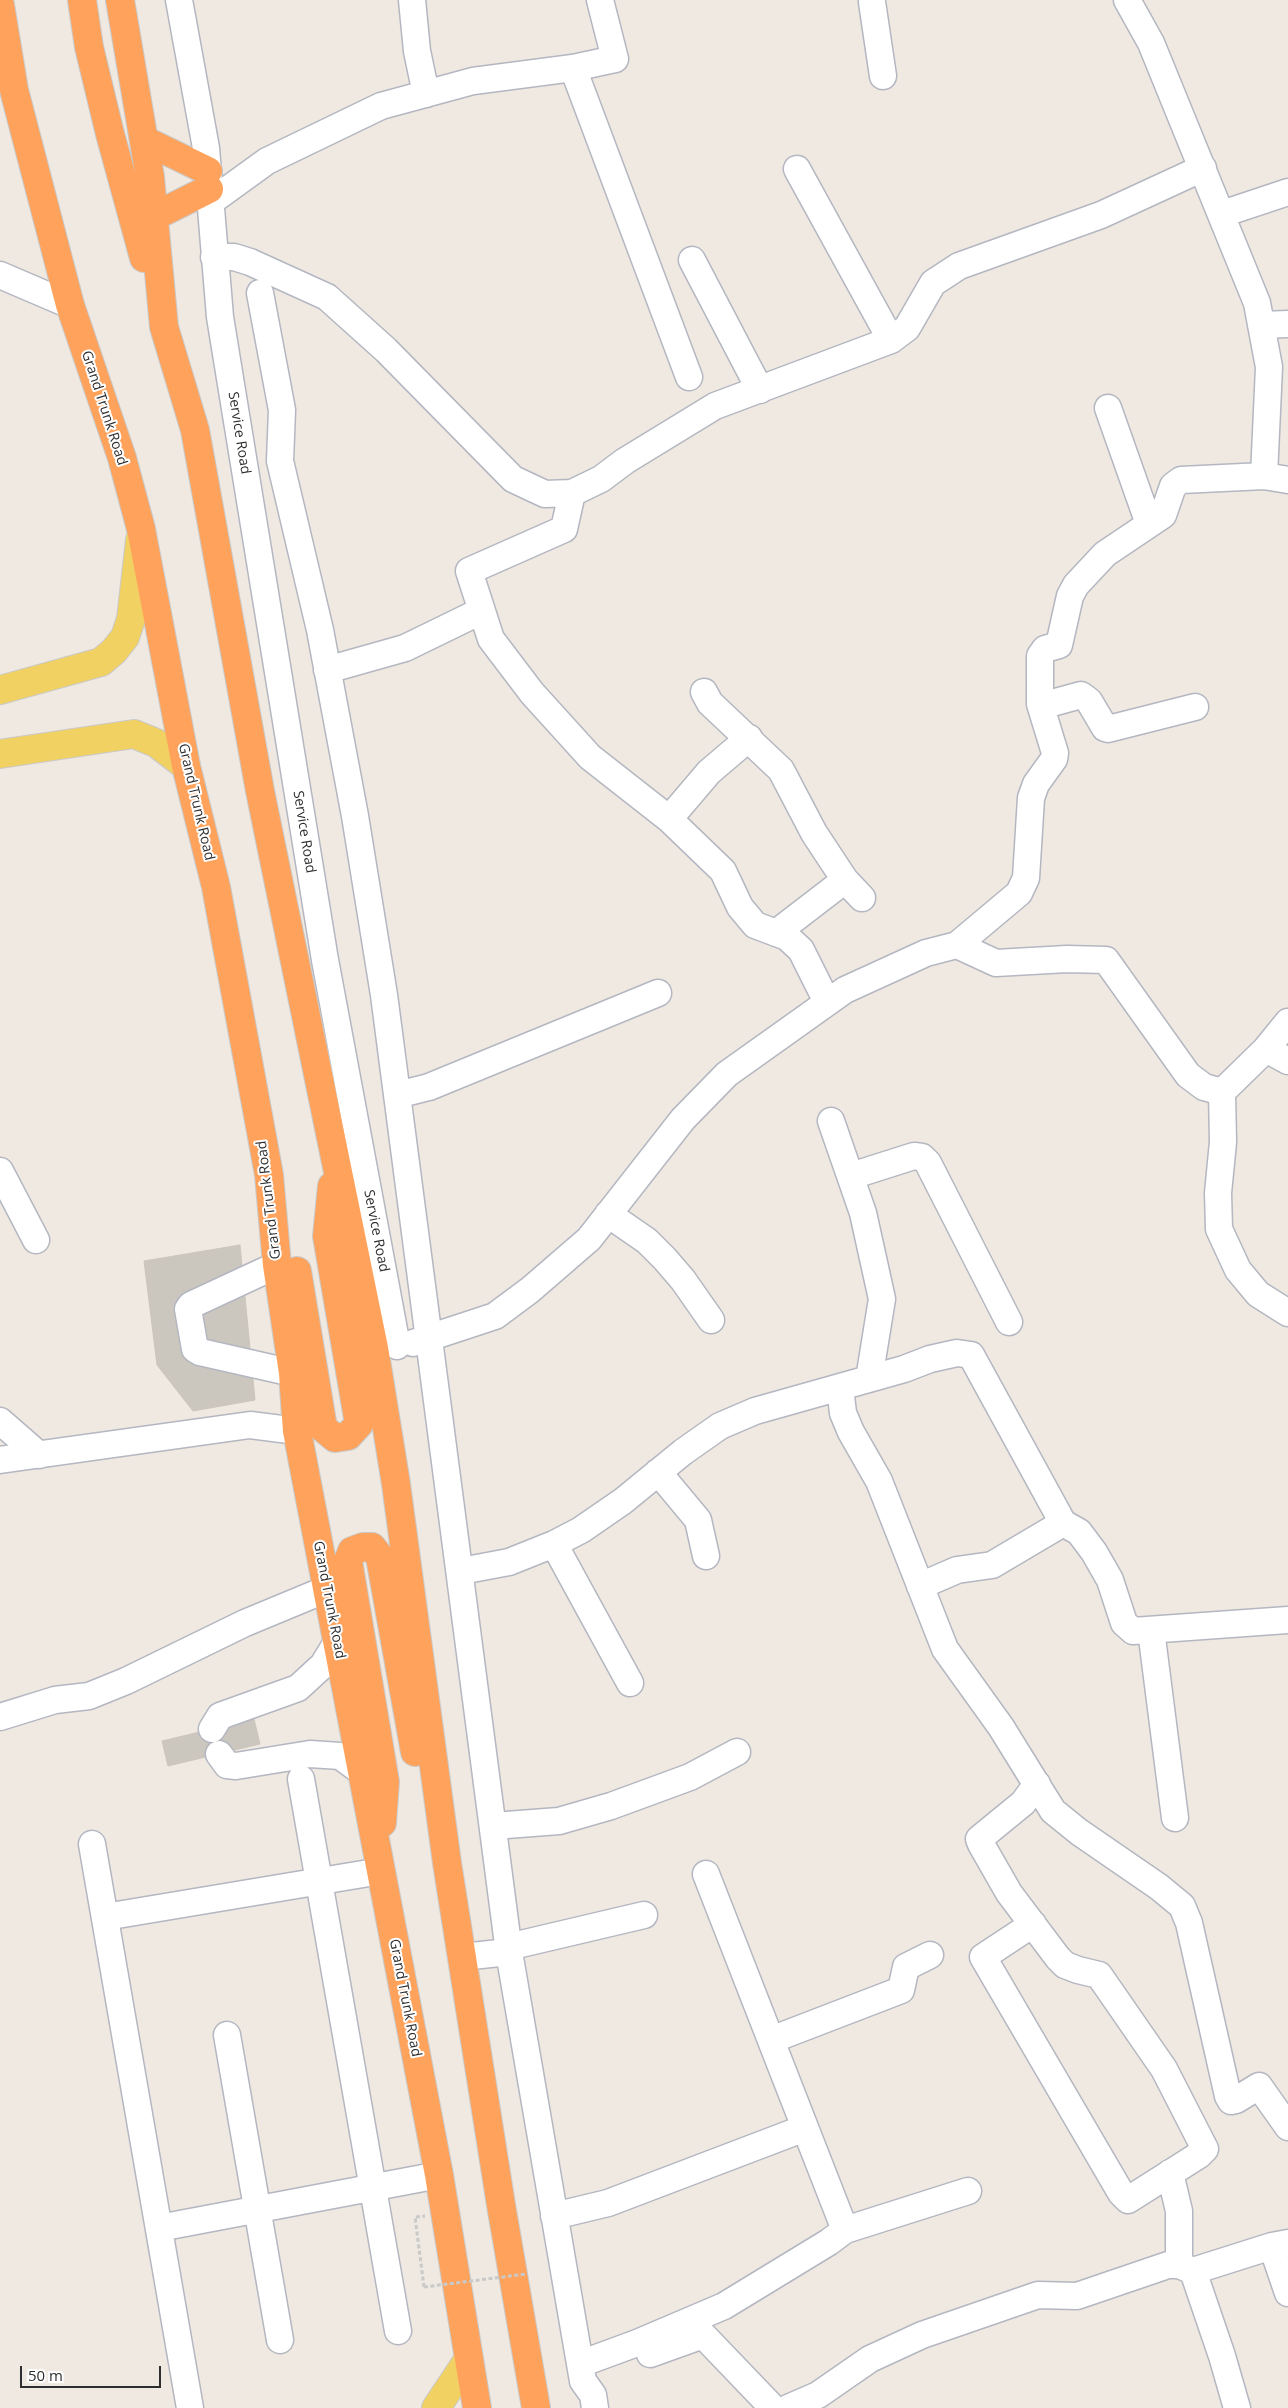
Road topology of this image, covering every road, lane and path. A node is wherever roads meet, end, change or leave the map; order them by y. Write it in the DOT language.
graph roads {
  1 [pos="82,0"];
  2 [pos="120,0"];
  3 [pos="179,0"];
  4 [pos="412,0"];
  5 [pos="600,0"];
  6 [pos="1127,0"];
  7 [pos="870,1"];
  8 [pos="0,5"];
  9 [pos="0,60"];
  10 [pos="573,68"];
  11 [pos="883,76"];
  12 [pos="14,90"];
  13 [pos="426,94"];
  14 [pos="144,140"];
  15 [pos="1203,168"];
  16 [pos="797,169"];
  17 [pos="209,188"];
  18 [pos="1288,192"];
  19 [pos="1222,214"];
  20 [pos="154,217"];
  21 [pos="214,257"];
  22 [pos="692,260"];
  23 [pos="0,276"];
  24 [pos="260,293"];
  25 [pos="70,305"];
  26 [pos="1288,324"];
  27 [pos="1261,325"];
  28 [pos="164,327"];
  29 [pos="891,340"];
  30 [pos="688,376"];
  31 [pos="760,390"];
  32 [pos="1108,408"];
  33 [pos="1276,478"];
  34 [pos="572,493"];
  35 [pos="1149,524"];
  36 [pos="141,528"];
  37 [pos="481,611"];
  38 [pos="328,670"];
  39 [pos="0,690"];
  40 [pos="704,692"];
  41 [pos="1040,706"];
  42 [pos="1195,706"];
  43 [pos="749,738"];
  44 [pos="0,754"];
  45 [pos="186,766"];
  46 [pos="669,819"];
  47 [pos="776,934"];
  48 [pos="957,945"];
  49 [pos="658,993"];
  50 [pos="827,1002"];
  51 [pos="1288,1022"];
  52 [pos="1277,1055"];
  53 [pos="1222,1092"];
  54 [pos="397,1095"];
  55 [pos="831,1121"];
  56 [pos="334,1155"];
  57 [pos="0,1171"];
  58 [pos="269,1175"];
  59 [pos="851,1176"];
  60 [pos="608,1214"];
  61 [pos="36,1240"];
  62 [pos="277,1265"];
  63 [pos="1288,1313"];
  64 [pos="711,1320"];
  65 [pos="1009,1322"];
  66 [pos="429,1338"];
  67 [pos="386,1347"];
  68 [pos="293,1373"];
  69 [pos="869,1378"];
  70 [pos="840,1387"];
  71 [pos="0,1421"];
  72 [pos="297,1431"];
  73 [pos="39,1455"];
  74 [pos="0,1460"];
  75 [pos="658,1472"];
  76 [pos="1063,1523"];
  77 [pos="554,1544"];
  78 [pos="706,1556"];
  79 [pos="461,1572"];
  80 [pos="920,1586"];
  81 [pos="327,1590"];
  82 [pos="1288,1620"];
  83 [pos="1151,1630"];
  84 [pos="338,1642"];
  85 [pos="630,1683"];
  86 [pos="0,1717"];
  87 [pos="212,1729"];
  88 [pos="737,1752"];
  89 [pos="219,1754"];
  90 [pos="362,1772"];
  91 [pos="302,1779"];
  92 [pos="1037,1784"];
  93 [pos="1175,1818"];
  94 [pos="493,1826"];
  95 [pos="92,1844"];
  96 [pos="447,1863"];
  97 [pos="380,1865"];
  98 [pos="706,1874"];
  99 [pos="320,1880"];
  100 [pos="644,1915"];
  101 [pos="105,1918"];
  102 [pos="1033,1924"];
  103 [pos="509,1949"];
  104 [pos="930,1955"];
  105 [pos="462,1957"];
  106 [pos="227,2035"];
  107 [pos="771,2040"];
  108 [pos="1288,2127"];
  109 [pos="805,2128"];
  110 [pos="1170,2173"];
  111 [pos="439,2175"];
  112 [pos="373,2187"];
  113 [pos="968,2191"];
  114 [pos="258,2211"];
  115 [pos="554,2216"];
  116 [pos="415,2217"];
  117 [pos="159,2228"];
  118 [pos="845,2230"];
  119 [pos="1280,2245"];
  120 [pos="1186,2268"];
  121 [pos="526,2274"];
  122 [pos="1288,2292"];
  123 [pos="398,2331"];
  124 [pos="280,2340"];
  125 [pos="468,2360"];
  126 [pos="581,2373"];
  127 [pos="190,2408"];
  128 [pos="436,2408"];
  129 [pos="477,2408"];
  130 [pos="536,2408"];
  131 [pos="595,2408"];
  132 [pos="773,2408"];
  133 [pos="788,2408"];
  134 [pos="1237,2408"];
  1 -- 28 [label="highway"];
  2 -- 14 [label="highway"];
  3 -- 17 [label="street, Service Road"];
  4 -- 13 [label="street"];
  5 -- 10 [label="street"];
  6 -- 15 [label="street"];
  7 -- 11 [label="street"];
  8 -- 12 [label="highway, Grand Trunk Road"];
  9 -- 12 [label="highway"];
  10 -- 13 [label="street"];
  10 -- 30 [label="street"];
  12 -- 25 [label="highway, Grand Trunk Road"];
  13 -- 17 [label="street"];
  14 -- 17 [label="highway"];
  14 -- 20 [label="highway"];
  15 -- 19 [label="street"];
  15 -- 29 [label="street"];
  16 -- 29 [label="street"];
  17 -- 20 [label="highway"];
  17 -- 21 [label="street, Service Road"];
  18 -- 19 [label="street"];
  19 -- 27 [label="street"];
  20 -- 28 [label="highway"];
  21 -- 34 [label="street"];
  21 -- 67 [label="street, Service Road"];
  22 -- 31 [label="street"];
  23 -- 25 [label="street"];
  24 -- 38 [label="street"];
  25 -- 36 [label="highway, Grand Trunk Road"];
  26 -- 27 [label="street"];
  27 -- 33 [label="street"];
  28 -- 56 [label="highway"];
  29 -- 31 [label="street"];
  31 -- 34 [label="street"];
  32 -- 35 [label="street"];
  33 -- 35 [label="street"];
  34 -- 37 [label="street"];
  35 -- 41 [label="street"];
  36 -- 39 [label="main road"];
  36 -- 45 [label="highway, Grand Trunk Road"];
  37 -- 38 [label="street"];
  37 -- 46 [label="street"];
  38 -- 54 [label="street"];
  40 -- 43 [label="street"];
  41 -- 42 [label="street"];
  41 -- 48 [label="street"];
  43 -- 46 [label="street"];
  43 -- 47 [label="street"];
  44 -- 45 [label="main road"];
  45 -- 58 [label="highway, Grand Trunk Road"];
  46 -- 47 [label="street"];
  47 -- 50 [label="street"];
  48 -- 50 [label="street"];
  48 -- 53 [label="street"];
  49 -- 54 [label="street"];
  50 -- 60 [label="street"];
  51 -- 52 [label="street"];
  52 -- 53 [label="street"];
  53 -- 63 [label="street"];
  54 -- 66 [label="street"];
  55 -- 59 [label="street"];
  56 -- 58 [label="highway"];
  56 -- 67 [label="highway"];
  57 -- 61 [label="street"];
  58 -- 62 [label="highway, Grand Trunk Road"];
  59 -- 65 [label="street"];
  59 -- 69 [label="street"];
  60 -- 64 [label="street"];
  60 -- 66 [label="street"];
  62 -- 68 [label="highway, Grand Trunk Road"];
  62 -- 68 [label="street"];
  66 -- 67 [label="street"];
  66 -- 79 [label="street"];
  67 -- 96 [label="highway"];
  68 -- 72 [label="highway, Grand Trunk Road"];
  69 -- 70 [label="street"];
  69 -- 76 [label="street"];
  70 -- 75 [label="street"];
  70 -- 80 [label="street"];
  71 -- 73 [label="street"];
  72 -- 73 [label="street"];
  72 -- 81 [label="highway, Grand Trunk Road"];
  73 -- 74 [label="street"];
  75 -- 77 [label="street"];
  75 -- 78 [label="street"];
  76 -- 80 [label="street"];
  76 -- 83 [label="street"];
  77 -- 79 [label="street"];
  77 -- 85 [label="street"];
  79 -- 94 [label="street"];
  80 -- 92 [label="street"];
  81 -- 84 [label="highway, Grand Trunk Road"];
  81 -- 86 [label="street"];
  82 -- 83 [label="street"];
  83 -- 93 [label="street"];
  84 -- 87 [label="street"];
  84 -- 90 [label="highway, Grand Trunk Road"];
  88 -- 94 [label="street"];
  89 -- 90 [label="street"];
  90 -- 97 [label="highway, Grand Trunk Road"];
  91 -- 99 [label="street"];
  92 -- 102 [label="street"];
  92 -- 108 [label="street"];
  94 -- 103 [label="street"];
  95 -- 101 [label="street"];
  96 -- 97 [label="highway"];
  96 -- 105 [label="highway"];
  97 -- 99 [label="street"];
  97 -- 111 [label="highway, Grand Trunk Road"];
  98 -- 107 [label="street"];
  99 -- 101 [label="street"];
  99 -- 112 [label="street"];
  100 -- 103 [label="street"];
  101 -- 117 [label="street"];
  102 -- 110 [label="street"];
  102 -- 110 [label="street"];
  103 -- 105 [label="street"];
  103 -- 115 [label="street"];
  104 -- 107 [label="street"];
  105 -- 130 [label="highway"];
  106 -- 114 [label="street"];
  107 -- 109 [label="street"];
  109 -- 115 [label="street"];
  109 -- 118 [label="street"];
  110 -- 120 [label="street"];
  111 -- 112 [label="street"];
  111 -- 125 [label="highway, Grand Trunk Road"];
  112 -- 114 [label="street"];
  112 -- 123 [label="street"];
  113 -- 118 [label="street"];
  114 -- 117 [label="street"];
  114 -- 124 [label="street"];
  115 -- 126 [label="street"];
  116 -- 121 [label="path, bridge"];
  117 -- 127 [label="street"];
  118 -- 126 [label="street"];
  119 -- 120 [label="street"];
  119 -- 122 [label="street"];
  120 -- 133 [label="street"];
  120 -- 134 [label="street"];
  125 -- 128 [label="main road"];
  125 -- 129 [label="highway, Grand Trunk Road"];
  126 -- 131 [label="street"];
  126 -- 132 [label="street"];
}
